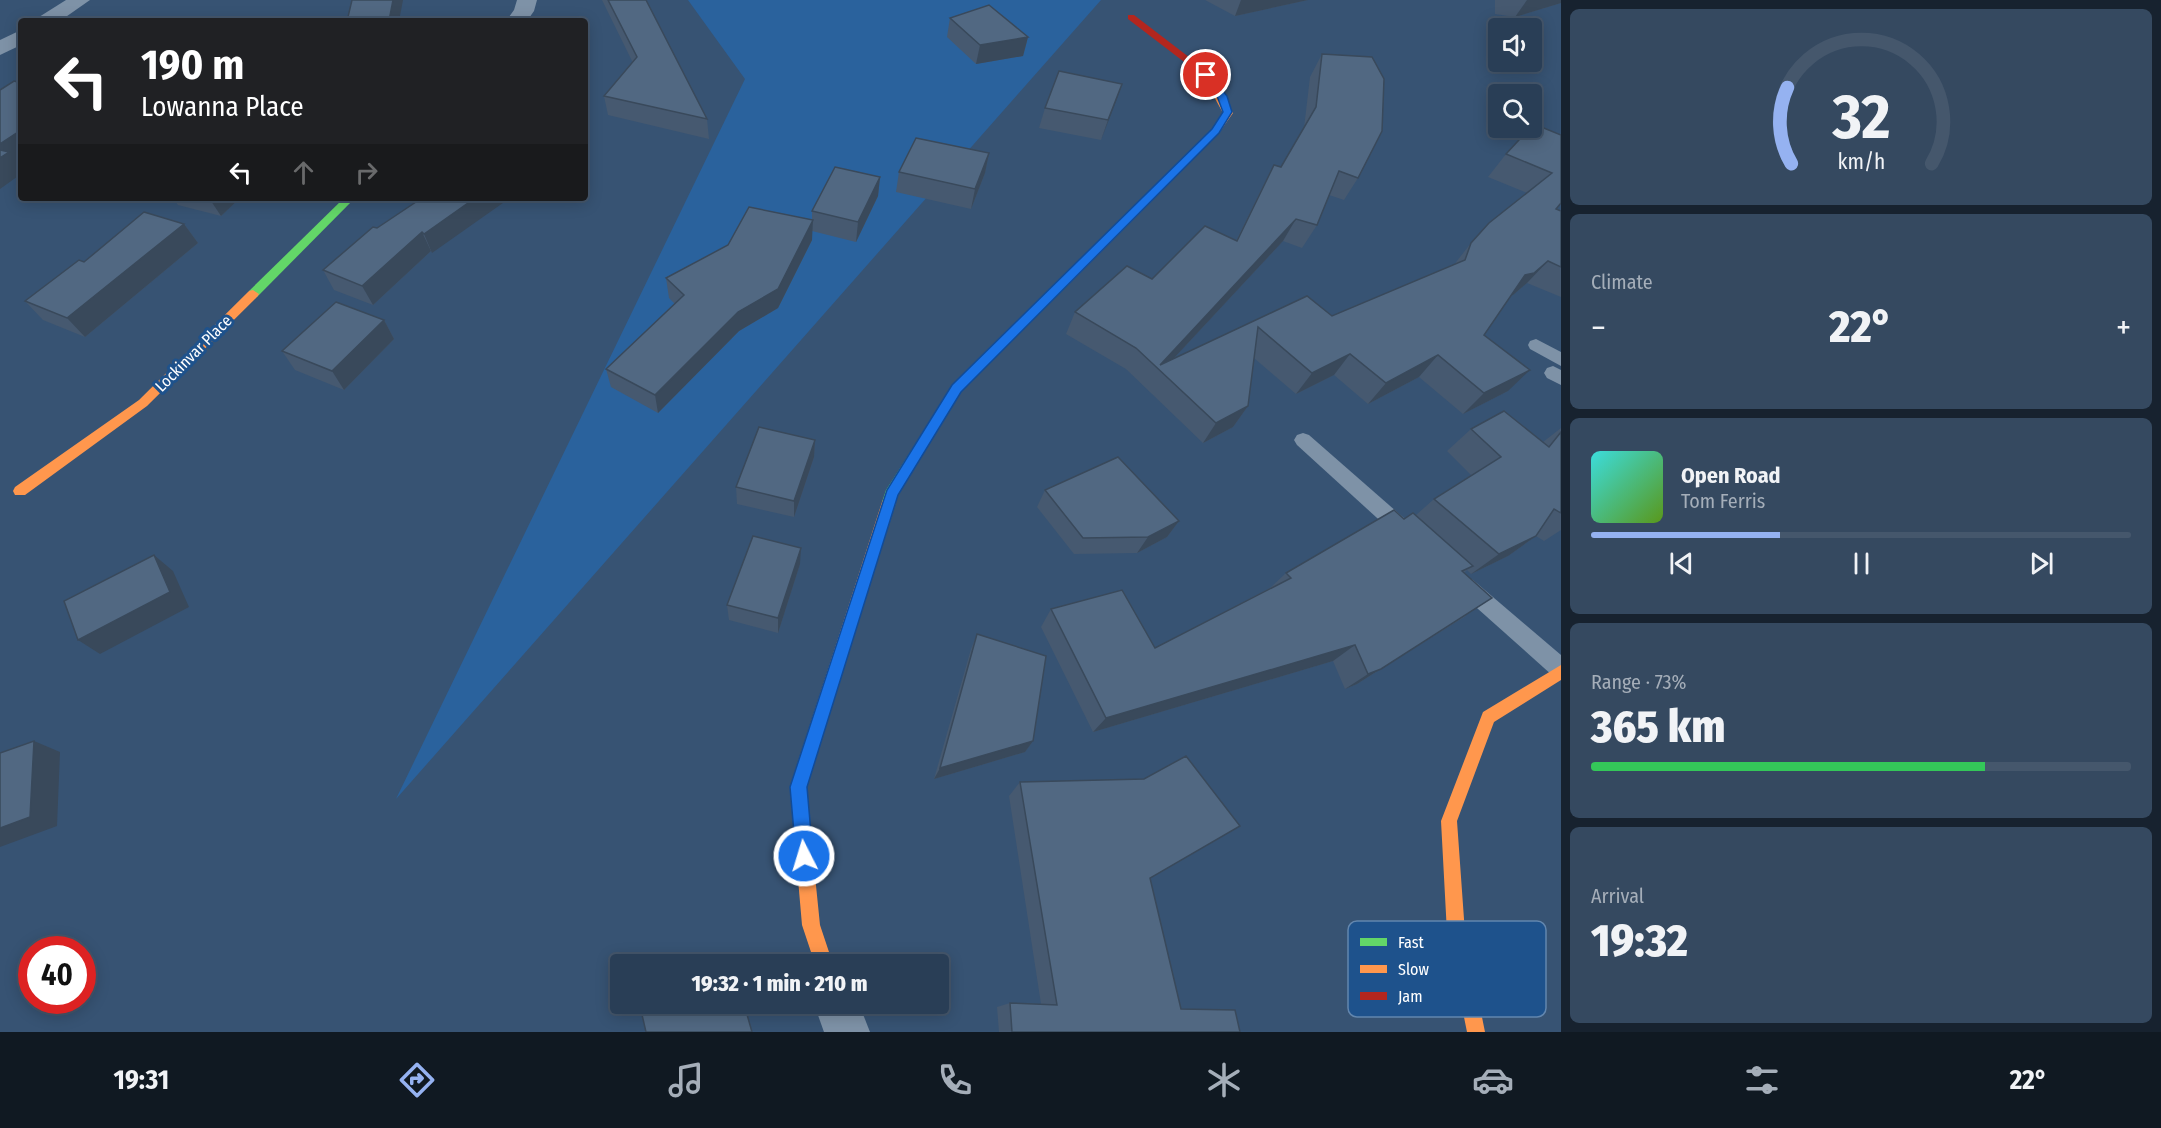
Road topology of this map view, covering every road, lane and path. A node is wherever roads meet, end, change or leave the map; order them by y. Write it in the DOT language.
graph roads {
  1 [pos="80,0"];
  2 [pos="526,0"];
  3 [pos="1131,17"];
  4 [pos="51,18"];
  5 [pos="518,18"];
  6 [pos="18,38"];
  7 [pos="0,49"];
  8 [pos="347,201"];
  9 [pos="1536,345"];
  10 [pos="1558,370"];
  11 [pos="1303,440"];
  12 [pos="20,490"];
  13 [pos="1424,548"];
  14 [pos="1450,571"];
  15 [pos="1561,671"];
  16 [pos="1455,921"];
  17 [pos="821,954"];
  18 [pos="841,1014"];
  19 [pos="1473,1017"];
  20 [pos="847,1032"];
  21 [pos="1476,1032"];
  1 -- 4 [label="street"];
  2 -- 5 [label="street"];
  3 -- 17 [label="street"];
  6 -- 7 [label="street"];
  8 -- 12 [label="street, Lockinvar Place"];
  9 -- 10 [label="lane"];
  11 -- 13 [label="lane"];
  14 -- 15 [label="lane"];
  15 -- 16 [label="street"];
  18 -- 20 [label="street"];
  19 -- 21 [label="street"];
}
